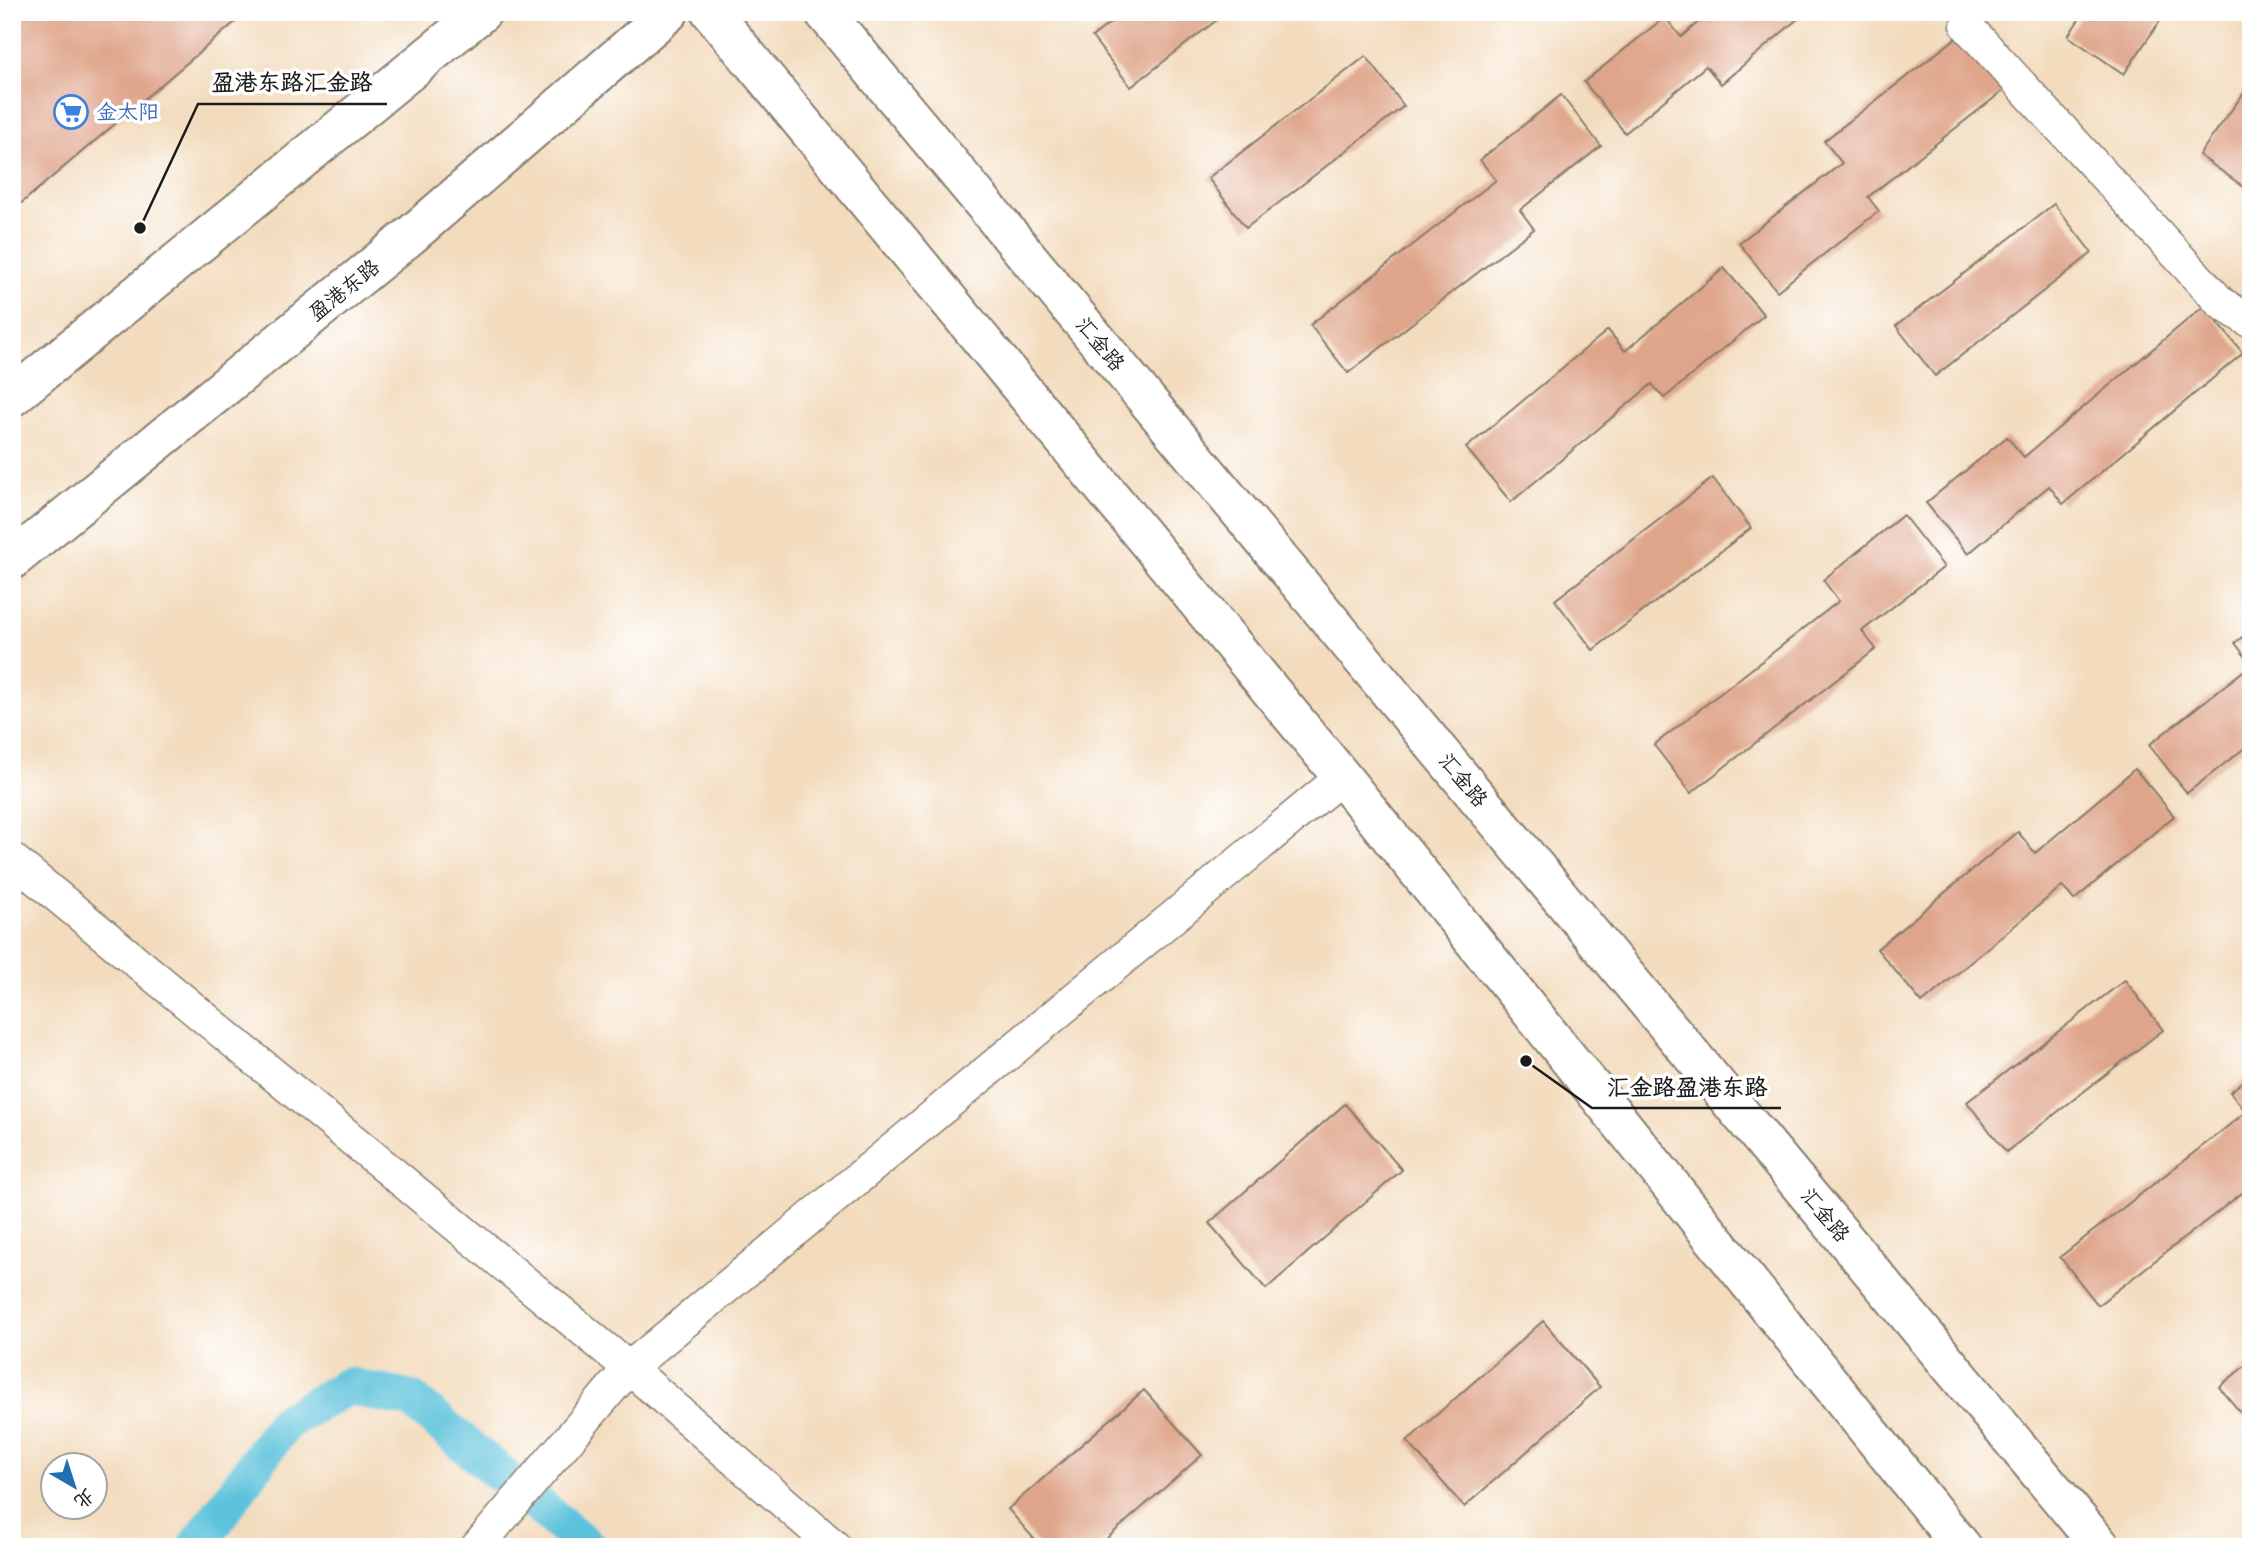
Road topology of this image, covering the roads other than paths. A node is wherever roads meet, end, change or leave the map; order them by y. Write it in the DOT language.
graph roads {
  1 [pos="482,12"];
  2 [pos="669,12"];
  3 [pos="711,12"];
  4 [pos="824,12"];
  5 [pos="1969,12"];
  6 [pos="2251,322"];
  7 [pos="12,397"];
  8 [pos="12,560"];
  9 [pos="1342,777"];
  10 [pos="12,859"];
  11 [pos="629,1368"];
  12 [pos="478,1546"];
  13 [pos="835,1547"];
  14 [pos="1962,1547"];
  15 [pos="2101,1547"];
  1 -- 7 [label="main road"];
  2 -- 8 [label="main road, 盈港东路"];
  3 -- 9 [label="main road"];
  4 -- 15 [label="main road, 汇金路"];
  5 -- 6 [label="street"];
  9 -- 11 [label="street"];
  9 -- 14 [label="main road"];
  10 -- 11 [label="street"];
  11 -- 12 [label="street"];
  11 -- 13 [label="street"];
}
